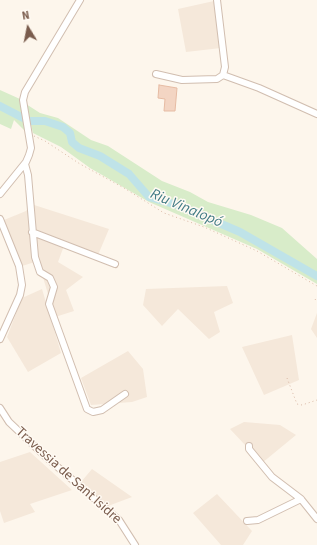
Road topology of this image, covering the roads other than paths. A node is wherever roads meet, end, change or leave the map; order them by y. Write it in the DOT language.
graph roads {
  1 [pos="80,0"];
  2 [pos="217,0"];
  3 [pos="156,74"];
  4 [pos="222,75"];
  5 [pos="317,114"];
  6 [pos="25,164"];
  7 [pos="0,194"];
  8 [pos="0,219"];
  9 [pos="32,232"];
  10 [pos="115,264"];
  11 [pos="0,339"];
  12 [pos="125,394"];
  13 [pos="0,408"];
  14 [pos="249,446"];
  15 [pos="301,499"];
  16 [pos="317,519"];
  17 [pos="247,521"];
  18 [pos="135,545"];
  1 -- 6 [label="street"];
  2 -- 4 [label="street"];
  3 -- 4 [label="street"];
  4 -- 5 [label="street"];
  6 -- 7 [label="street"];
  6 -- 9 [label="street"];
  8 -- 11 [label="street"];
  9 -- 10 [label="street"];
  9 -- 12 [label="street"];
  13 -- 18 [label="street, Travessia de Sant Isidre"];
  14 -- 15 [label="street"];
  15 -- 16 [label="street"];
  15 -- 17 [label="street"];
}
